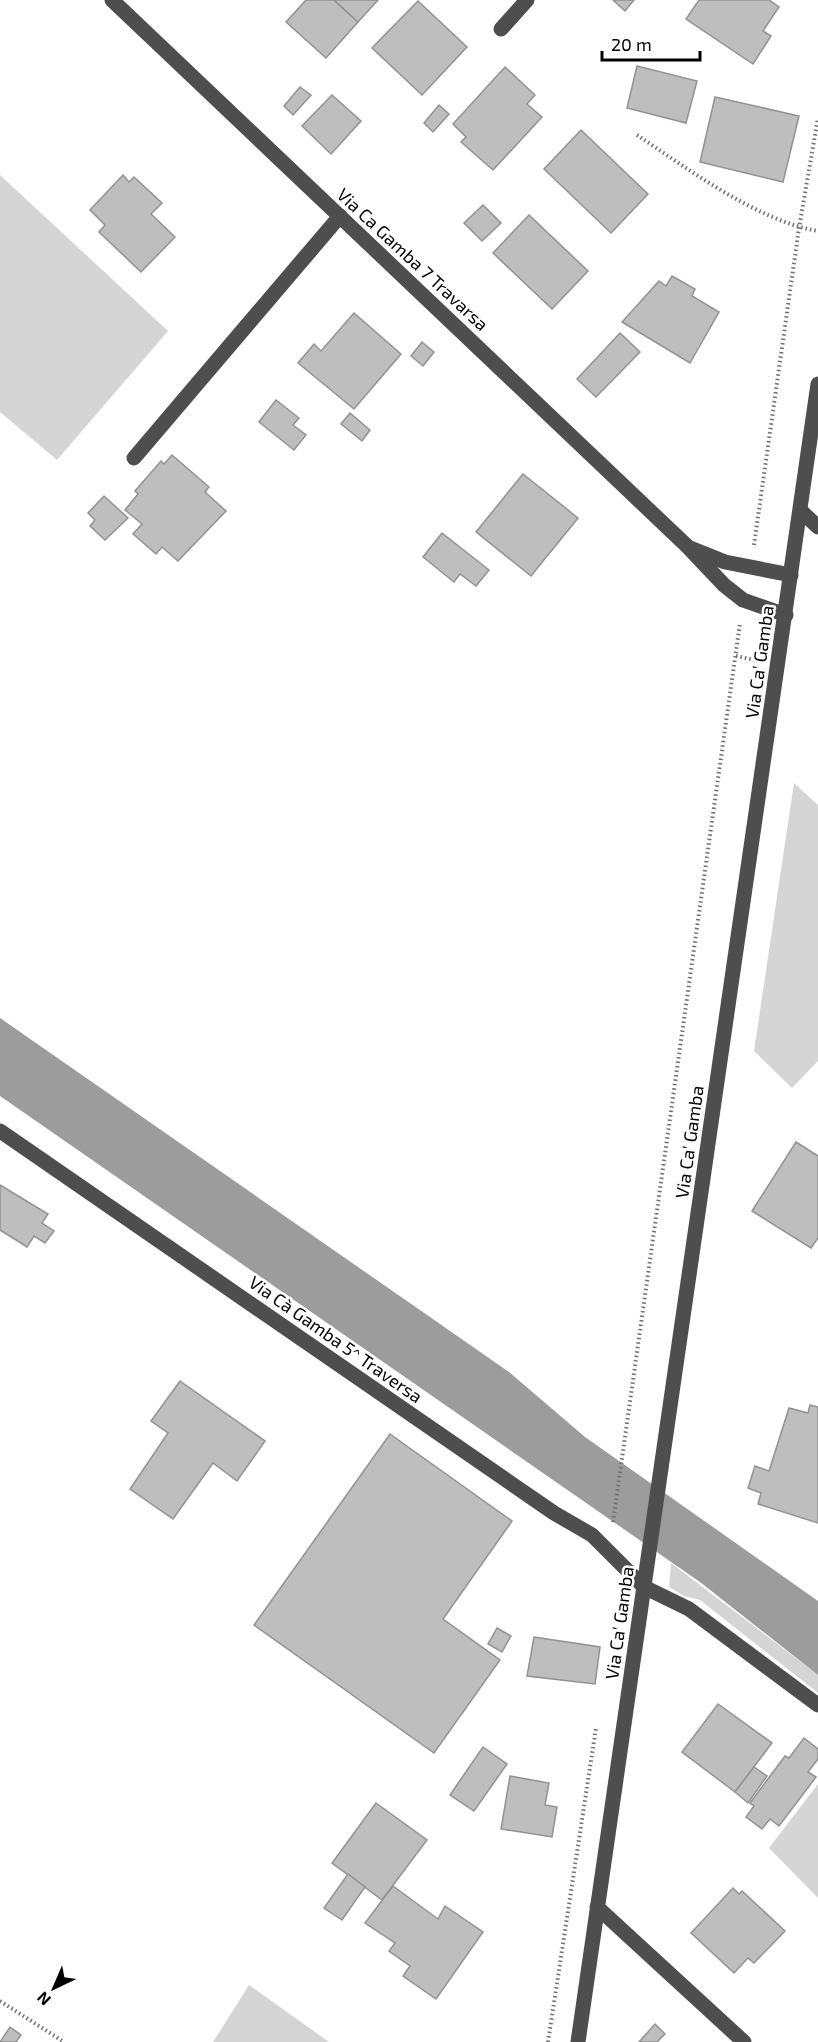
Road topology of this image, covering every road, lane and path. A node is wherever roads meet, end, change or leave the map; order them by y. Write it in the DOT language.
graph roads {
  1 [pos="112,0"];
  2 [pos="527,0"];
  3 [pos="501,29"];
  4 [pos="818,118"];
  5 [pos="637,135"];
  6 [pos="340,216"];
  7 [pos="799,228"];
  8 [pos="818,231"];
  9 [pos="818,384"];
  10 [pos="134,458"];
  11 [pos="801,511"];
  12 [pos="818,527"];
  13 [pos="687,546"];
  14 [pos="751,567"];
  15 [pos="792,575"];
  16 [pos="743,600"];
  17 [pos="786,615"];
  18 [pos="0,1131"];
  19 [pos="614,1557"];
  20 [pos="644,1587"];
  21 [pos="818,1705"];
  22 [pos="597,1726"];
  23 [pos="597,1907"];
  24 [pos="0,2001"];
  25 [pos="64,2042"];
  26 [pos="548,2042"];
  27 [pos="578,2042"];
  28 [pos="744,2042"];
  1 -- 6 [label="street, Via Ca Gamba 7 Travarsa"];
  2 -- 3 [label="street"];
  4 -- 7 [label="path"];
  5 -- 7 [label="path"];
  6 -- 10 [label="street"];
  6 -- 13 [label="street, Via Ca Gamba 7 Travarsa"];
  7 -- 8 [label="path"];
  7 -- 14 [label="path"];
  9 -- 11 [label="street, Via Ca' Gamba"];
  11 -- 12 [label="street"];
  11 -- 15 [label="street, Via Ca' Gamba"];
  13 -- 14 [label="street, Via Ca Gamba 7 Travarsa"];
  13 -- 16 [label="street, Via Ca Gamba 7 Travarsa"];
  14 -- 15 [label="street, Via Ca Gamba 7 Travarsa"];
  15 -- 17 [label="street, Via Ca' Gamba"];
  16 -- 17 [label="street, Via Ca Gamba 7 Travarsa"];
  16 -- 19 [label="path"];
  17 -- 20 [label="street, Via Ca' Gamba"];
  18 -- 19 [label="street, Via Cà Gamba 5^ Traversa"];
  19 -- 20 [label="street, Via Cà Gamba 5^ Traversa"];
  20 -- 21 [label="street, Via Cà Gamba 5^ Traversa"];
  20 -- 23 [label="street, Via Ca' Gamba"];
  22 -- 26 [label="path"];
  23 -- 27 [label="street, Via Ca' Gamba"];
  23 -- 28 [label="street"];
  24 -- 25 [label="path"];
}
